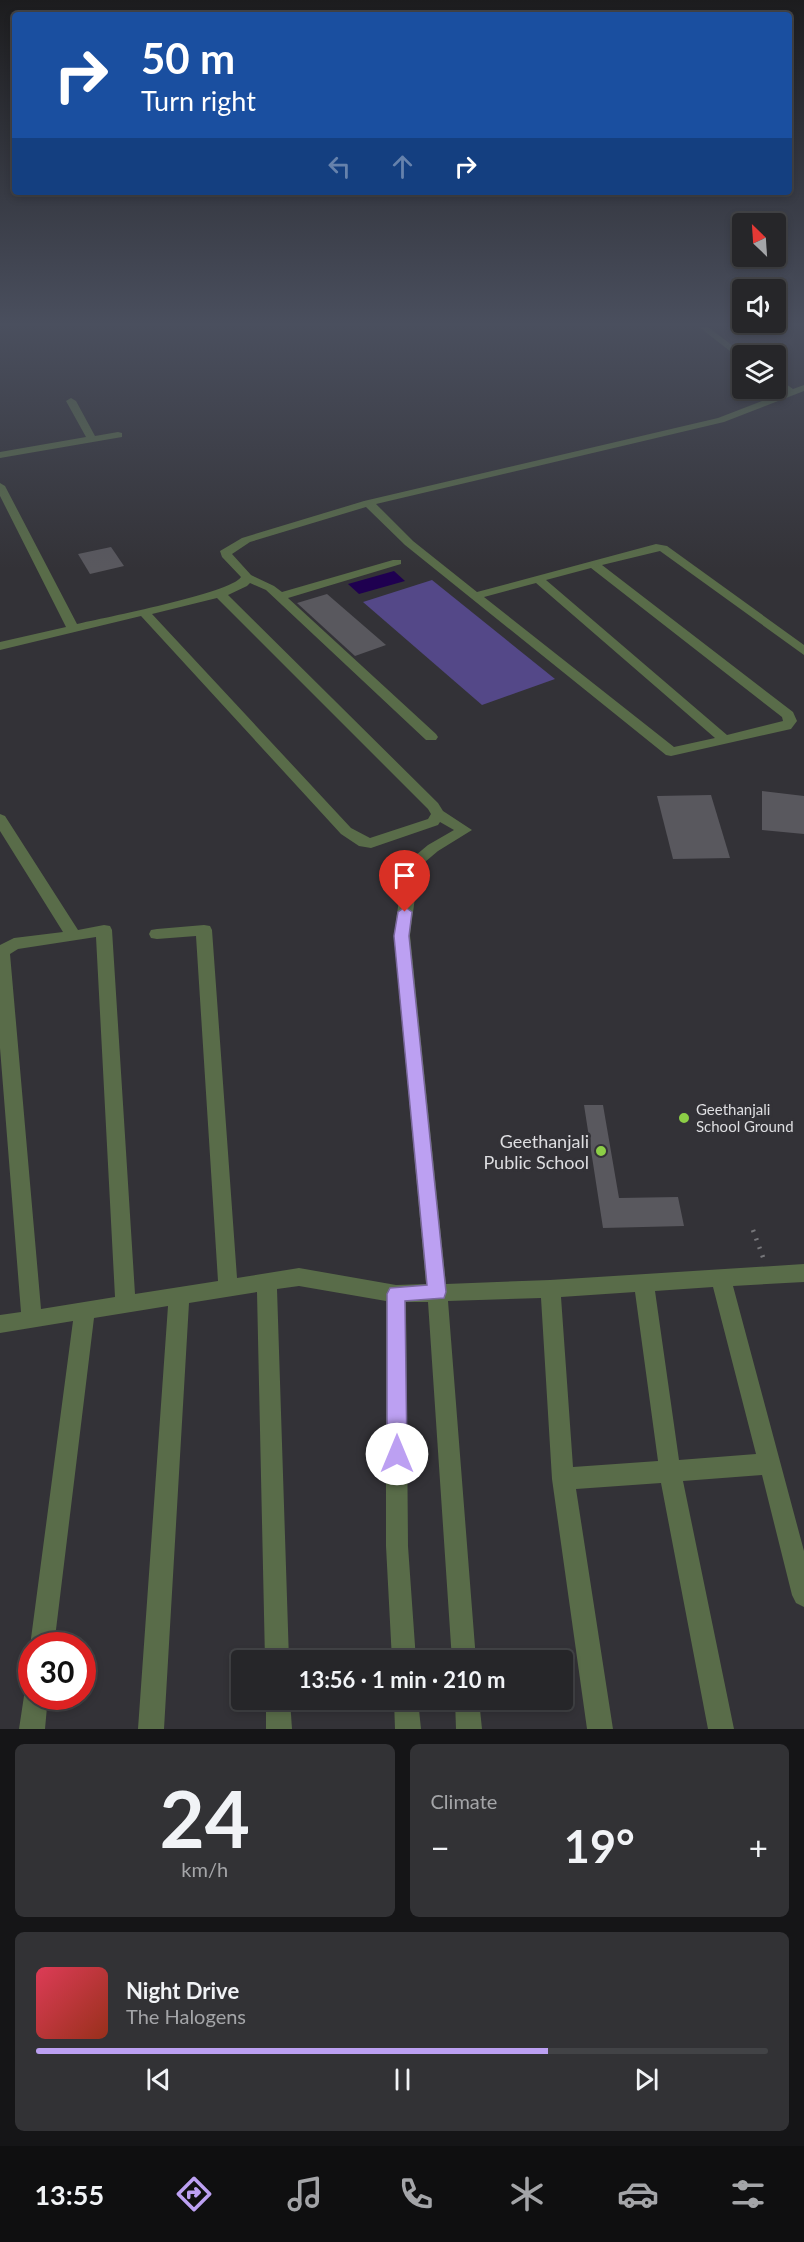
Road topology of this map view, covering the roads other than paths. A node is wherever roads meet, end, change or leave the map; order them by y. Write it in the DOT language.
graph roads {
  1 [pos="75,408"];
  2 [pos="752,408"];
  3 [pos="118,435"];
  4 [pos="92,440"];
  5 [pos="0,455"];
  6 [pos="0,486"];
  7 [pos="368,503"];
  8 [pos="397,562"];
  9 [pos="593,564"];
  10 [pos="247,577"];
  11 [pos="538,579"];
  12 [pos="220,594"];
  13 [pos="279,597"];
  14 [pos="475,597"];
  15 [pos="145,613"];
  16 [pos="73,628"];
  17 [pos="0,646"];
  18 [pos="804,651"];
  19 [pos="431,737"];
  20 [pos="725,740"];
  21 [pos="438,814"];
  22 [pos="0,819"];
  23 [pos="157,934"];
  24 [pos="74,936"];
  25 [pos="804,1273"];
  26 [pos="721,1278"];
  27 [pos="267,1282"];
  28 [pos="644,1283"];
  29 [pos="228,1289"];
  30 [pos="550,1289"];
  31 [pos="437,1292"];
  32 [pos="396,1294"];
  33 [pos="179,1296"];
  34 [pos="126,1305"];
  35 [pos="85,1311"];
  36 [pos="32,1320"];
  37 [pos="0,1324"];
  38 [pos="771,1464"];
  39 [pos="670,1471"];
  40 [pos="563,1479"];
  41 [pos="804,1595"];
  42 [pos="44,1632"];
  43 [pos="277,1650"];
  44 [pos="403,1650"];
  45 [pos="463,1650"];
  46 [pos="34,1710"];
  47 [pos="278,1710"];
  48 [pos="407,1710"];
  49 [pos="468,1710"];
  50 [pos="32,1729"];
  51 [pos="151,1729"];
  52 [pos="279,1729"];
  53 [pos="401,1729"];
  54 [pos="408,1729"];
  55 [pos="469,1729"];
  56 [pos="600,1729"];
  57 [pos="721,1729"];
  1 -- 4 [label="street"];
  2 -- 7 [label="street"];
  3 -- 4 [label="street"];
  4 -- 5 [label="street"];
  6 -- 16 [label="street"];
  7 -- 10 [label="street"];
  7 -- 14 [label="street"];
  8 -- 13 [label="street"];
  9 -- 11 [label="street"];
  9 -- 18 [label="street"];
  9 -- 20 [label="street"];
  10 -- 12 [label="street"];
  10 -- 13 [label="street"];
  11 -- 14 [label="street"];
  11 -- 20 [label="street"];
  12 -- 15 [label="street"];
  12 -- 21 [label="street"];
  13 -- 19 [label="street"];
  14 -- 20 [label="street"];
  15 -- 16 [label="street"];
  15 -- 21 [label="street"];
  16 -- 17 [label="street"];
  21 -- 31 [label="street"];
  22 -- 24 [label="street"];
  23 -- 29 [label="street"];
  24 -- 34 [label="street"];
  24 -- 36 [label="street"];
  25 -- 26 [label="street"];
  26 -- 28 [label="street"];
  26 -- 38 [label="street"];
  27 -- 29 [label="street"];
  27 -- 32 [label="street"];
  27 -- 43 [label="street"];
  28 -- 30 [label="street"];
  28 -- 39 [label="street"];
  29 -- 33 [label="street"];
  30 -- 31 [label="street"];
  30 -- 40 [label="street"];
  31 -- 32 [label="street"];
  31 -- 45 [label="street"];
  32 -- 44 [label="street"];
  33 -- 34 [label="street"];
  33 -- 51 [label="street"];
  34 -- 35 [label="street"];
  35 -- 36 [label="street"];
  35 -- 42 [label="street"];
  36 -- 37 [label="street"];
  38 -- 39 [label="street"];
  38 -- 41 [label="street"];
  39 -- 40 [label="street"];
  39 -- 57 [label="street"];
  40 -- 56 [label="street"];
  46 -- 50 [label="street"];
  47 -- 52 [label="street"];
  48 -- 54 [label="street"];
  49 -- 55 [label="street"];
  53 -- 54 [label="street"];
}
